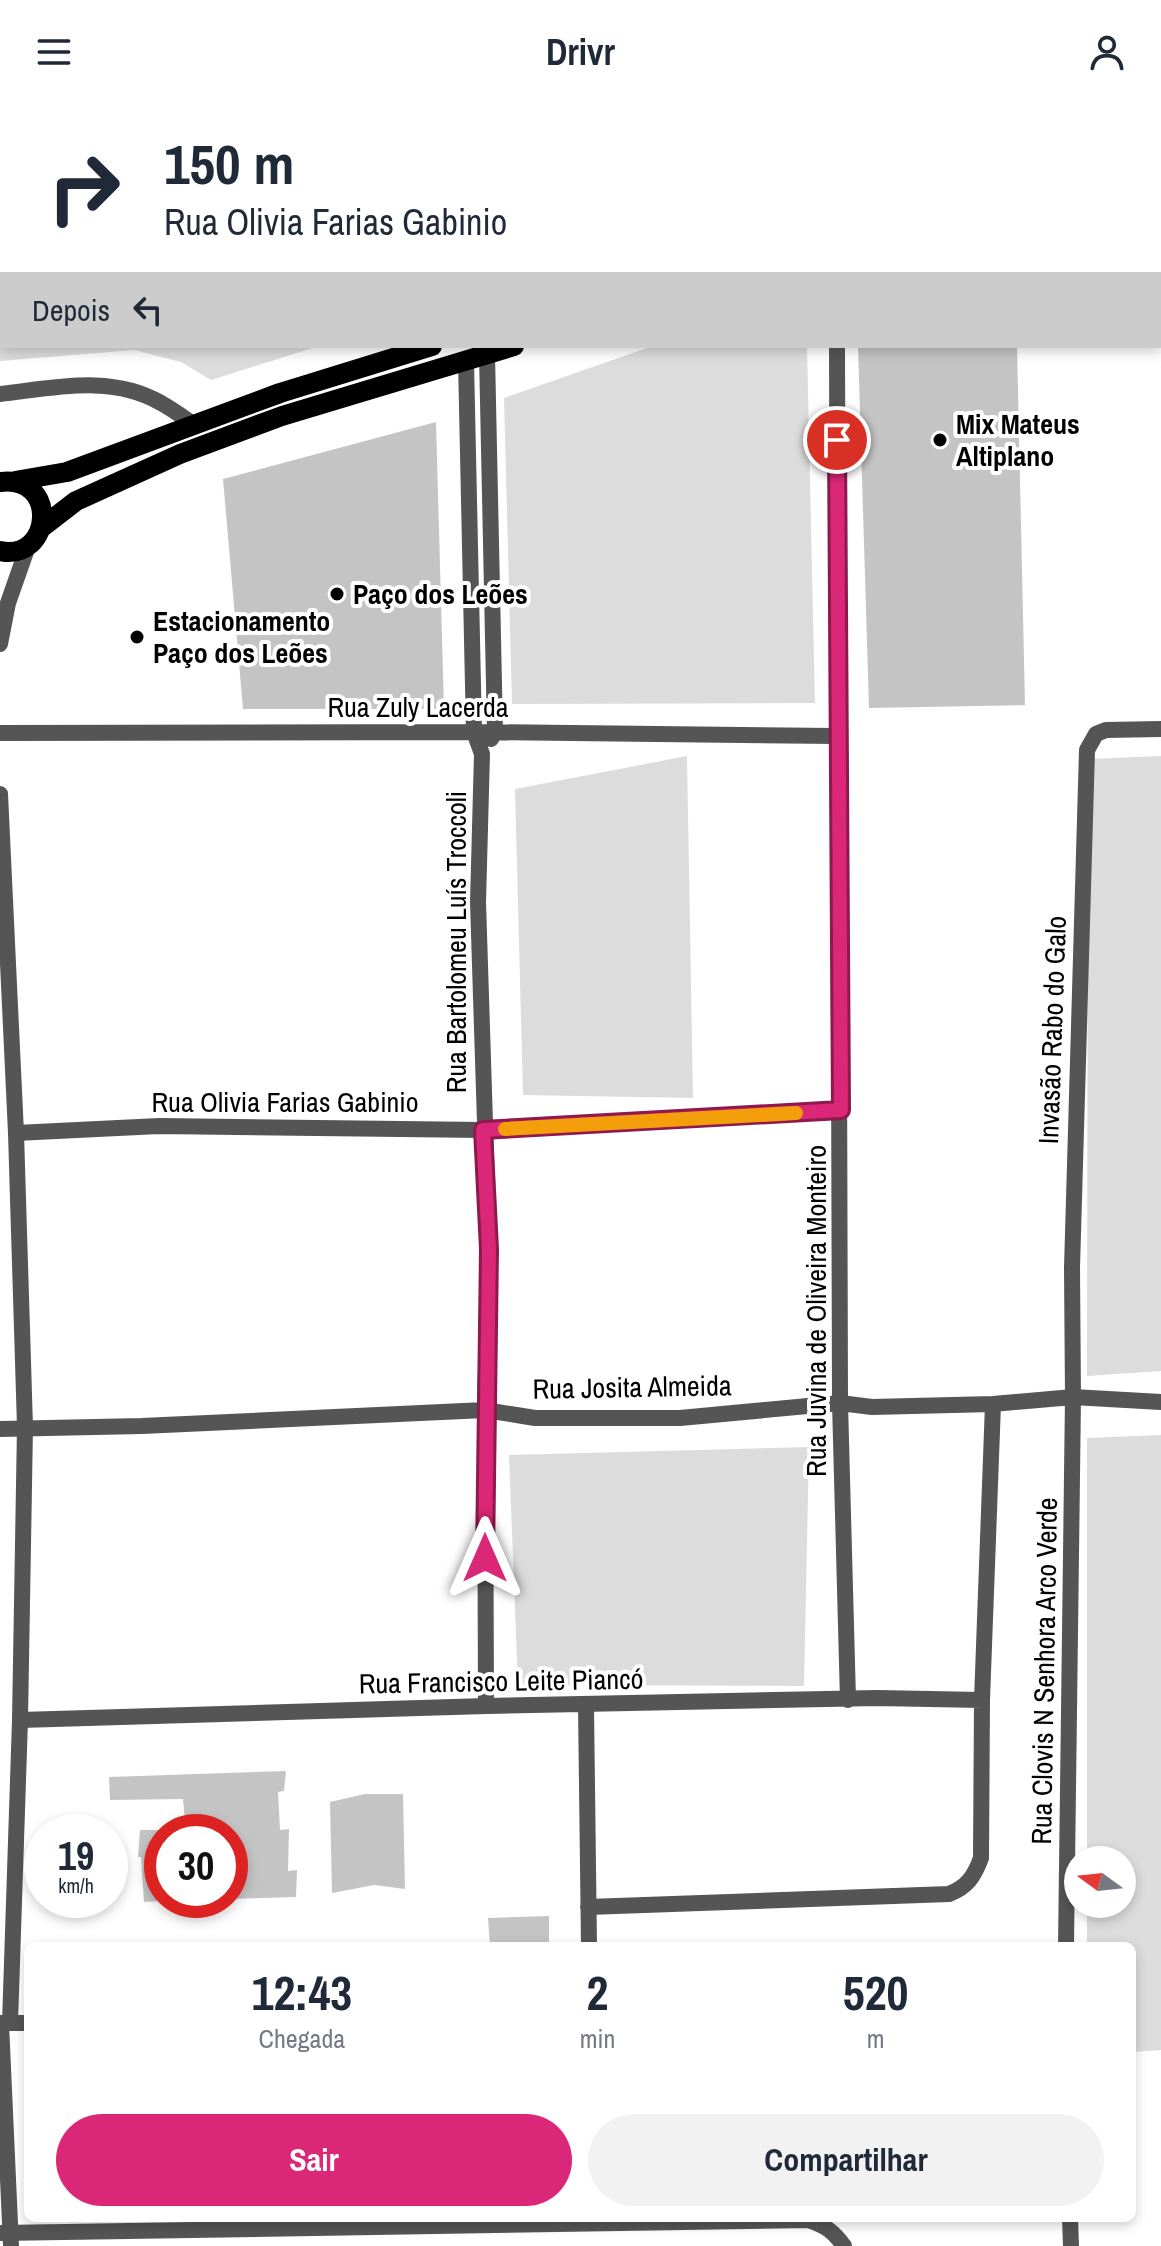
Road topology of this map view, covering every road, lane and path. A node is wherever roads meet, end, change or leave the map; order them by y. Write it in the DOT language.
graph roads {
  1 [pos="426,348"];
  2 [pos="507,348"];
  3 [pos="837,348"];
  4 [pos="487,354"];
  5 [pos="466,361"];
  6 [pos="0,394"];
  7 [pos="193,424"];
  8 [pos="7,482"];
  9 [pos="41,528"];
  10 [pos="28,546"];
  11 [pos="0,551"];
  12 [pos="0,644"];
  13 [pos="1161,729"];
  14 [pos="474,732"];
  15 [pos="495,732"];
  16 [pos="0,733"];
  17 [pos="837,736"];
  18 [pos="482,754"];
  19 [pos="0,794"];
  20 [pos="841,1110"];
  21 [pos="483,1130"];
  22 [pos="16,1133"];
  23 [pos="1073,1397"];
  24 [pos="1161,1402"];
  25 [pos="840,1403"];
  26 [pos="993,1404"];
  27 [pos="485,1410"];
  28 [pos="25,1427"];
  29 [pos="0,1429"];
  30 [pos="848,1700"];
  31 [pos="982,1700"];
  32 [pos="486,1706"];
  33 [pos="586,1706"];
  34 [pos="20,1720"];
  35 [pos="588,1907"];
  36 [pos="589,1942"];
  37 [pos="1066,1942"];
  38 [pos="4,2023"];
  39 [pos="555,2222"];
  40 [pos="815,2222"];
  41 [pos="1070,2222"];
  42 [pos="7,2237"];
  43 [pos="844,2246"];
  44 [pos="1071,2246"];
  1 -- 7 [label="main road"];
  2 -- 4 [label="main road"];
  3 -- 17 [label="street, Rua Juvina de Oliveira Monteiro"];
  4 -- 5 [label="main road"];
  4 -- 15 [label="street"];
  5 -- 9 [label="main road"];
  5 -- 14 [label="street, Rua Bartolomeu Luís Troccoli"];
  6 -- 7 [label="street"];
  7 -- 8 [label="main road"];
  8 -- 9 [label="main road"];
  9 -- 10 [label="main road"];
  10 -- 11 [label="main road"];
  10 -- 12 [label="street"];
  13 -- 23 [label="street, Invasão Rabo do Galo"];
  14 -- 15 [label="street, Rua Zuly Lacerda"];
  14 -- 16 [label="street, Rua Zuly Lacerda"];
  14 -- 18 [label="street, Rua Bartolomeu Luís Troccoli"];
  15 -- 17 [label="street, Rua Zuly Lacerda"];
  15 -- 18 [label="street, Rua Bartolomeu Luís Troccoli"];
  17 -- 20 [label="street, Rua Juvina de Oliveira Monteiro"];
  18 -- 21 [label="street, Rua Bartolomeu Luís Troccoli"];
  19 -- 22 [label="street"];
  20 -- 21 [label="street, Rua Olivia Farias Gabinio"];
  20 -- 25 [label="street, Rua Juvina de Oliveira Monteiro"];
  21 -- 22 [label="street, Rua Olivia Farias Gabinio"];
  21 -- 27 [label="street, Rua Bartolomeu Luís Troccoli"];
  22 -- 28 [label="street"];
  23 -- 24 [label="street, Rua Josita Almeida"];
  23 -- 26 [label="street, Rua Josita Almeida"];
  23 -- 37 [label="street, Rua Clovis N Senhora Arco Verde"];
  25 -- 26 [label="street, Rua Josita Almeida"];
  25 -- 27 [label="street, Rua Josita Almeida"];
  25 -- 30 [label="street, Rua Juvina de Oliveira Monteiro"];
  26 -- 31 [label="street"];
  27 -- 28 [label="street, Rua Josita Almeida"];
  27 -- 32 [label="street, Rua Bartolomeu Luís Troccoli"];
  28 -- 29 [label="street, Rua Josita Almeida"];
  28 -- 34 [label="street"];
  30 -- 31 [label="street, Rua Francisco Leite Piancó"];
  30 -- 33 [label="street, Rua Francisco Leite Piancó"];
  31 -- 35 [label="street"];
  32 -- 33 [label="street, Rua Francisco Leite Piancó"];
  32 -- 34 [label="street, Rua Francisco Leite Piancó"];
  33 -- 35 [label="street"];
  34 -- 38 [label="street"];
  35 -- 36 [label="street"];
  38 -- 42 [label="street"];
  39 -- 42 [label="street"];
  40 -- 43 [label="street"];
  41 -- 44 [label="street"];
}
